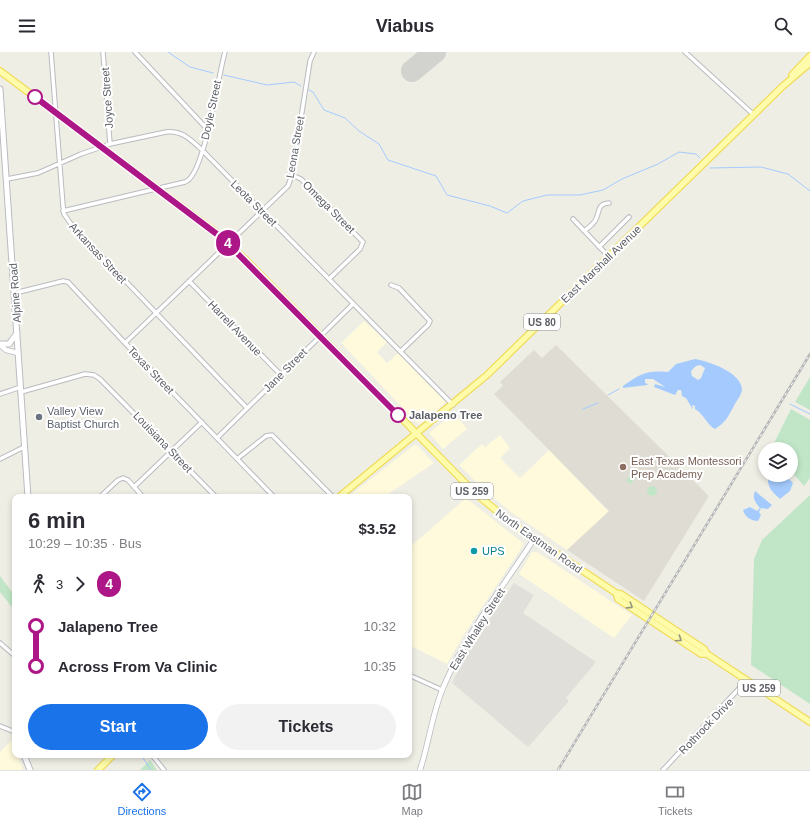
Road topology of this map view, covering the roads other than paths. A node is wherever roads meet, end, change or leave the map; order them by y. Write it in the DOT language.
graph roads {
  1 [pos="51,52"];
  2 [pos="103,52"];
  3 [pos="134,52"];
  4 [pos="225,52"];
  5 [pos="314,52"];
  6 [pos="685,52"];
  7 [pos="810,56"];
  8 [pos="810,63"];
  9 [pos="0,71"];
  10 [pos="783,86"];
  11 [pos="0,89"];
  12 [pos="0,96"];
  13 [pos="57,113"];
  14 [pos="754,115"];
  15 [pos="209,131"];
  16 [pos="110,144"];
  17 [pos="104,148"];
  18 [pos="202,150"];
  19 [pos="60,163"];
  20 [pos="292,175"];
  21 [pos="0,177"];
  22 [pos="7,178"];
  23 [pos="158,188"];
  24 [pos="609,203"];
  25 [pos="63,211"];
  26 [pos="262,212"];
  27 [pos="629,217"];
  28 [pos="573,219"];
  29 [pos="584,231"];
  30 [pos="228,243"];
  31 [pos="599,247"];
  32 [pos="609,257"];
  33 [pos="329,279"];
  34 [pos="189,281"];
  35 [pos="391,285"];
  36 [pos="14,293"];
  37 [pos="353,304"];
  38 [pos="156,314"];
  39 [pos="17,332"];
  40 [pos="320,336"];
  41 [pos="125,343"];
  42 [pos="0,345"];
  43 [pos="401,351"];
  44 [pos="18,354"];
  45 [pos="280,374"];
  46 [pos="21,389"];
  47 [pos="0,394"];
  48 [pos="453,405"];
  49 [pos="247,408"];
  50 [pos="202,422"];
  51 [pos="417,434"];
  52 [pos="217,438"];
  53 [pos="24,447"];
  54 [pos="171,451"];
  55 [pos="0,459"];
  56 [pos="237,459"];
  57 [pos="134,487"];
  58 [pos="28,494"];
  59 [pos="103,494"];
  60 [pos="140,494"];
  61 [pos="213,494"];
  62 [pos="271,494"];
  63 [pos="331,494"];
  64 [pos="343,494"];
  65 [pos="534,539"];
  66 [pos="0,643"];
  67 [pos="12,653"];
  68 [pos="412,676"];
  69 [pos="747,680"];
  70 [pos="442,690"];
  71 [pos="810,722"];
  72 [pos="0,726"];
  73 [pos="12,731"];
  74 [pos="25,758"];
  75 [pos="110,758"];
  76 [pos="154,758"];
  77 [pos="30,770"];
  78 [pos="98,770"];
  79 [pos="164,770"];
  80 [pos="420,770"];
  81 [pos="663,770"];
  1 -- 13 [label="street, Arkansas Street"];
  2 -- 16 [label="street, Joyce Street"];
  3 -- 15 [label="street"];
  4 -- 15 [label="street, Doyle Street"];
  5 -- 20 [label="street, Leona Street"];
  6 -- 14 [label="street"];
  7 -- 10 [label="main road, East Marshall Avenue / US 80"];
  8 -- 10 [label="main road, East Marshall Avenue / US 80"];
  9 -- 13 [label="main road, North Eastman Road / US 259"];
  10 -- 14 [label="main road, East Marshall Avenue / US 80"];
  11 -- 12 [label="main road, Alpine Road"];
  12 -- 22 [label="main road, Alpine Road"];
  13 -- 17 [label="main road, North Eastman Road / US 259"];
  13 -- 19 [label="street, Arkansas Street"];
  14 -- 32 [label="main road, East Marshall Avenue / US 80"];
  15 -- 18 [label="street, Doyle Street"];
  16 -- 17 [label="street, Leota Street"];
  16 -- 18 [label="street, Leota Street"];
  17 -- 19 [label="street, Leota Street"];
  17 -- 23 [label="main road, North Eastman Road / US 259"];
  18 -- 23 [label="street, Doyle Street"];
  18 -- 26 [label="street, Leota Street"];
  19 -- 22 [label="street, Leota Street"];
  19 -- 25 [label="street, Arkansas Street"];
  20 -- 26 [label="street, Leona Street"];
  20 -- 33 [label="street, Omega Street"];
  21 -- 22 [label="street, Leota Street"];
  22 -- 36 [label="main road, Alpine Road"];
  23 -- 25 [label="street, Doyle Street"];
  23 -- 30 [label="main road, North Eastman Road / US 259"];
  24 -- 29 [label="street"];
  25 -- 38 [label="street, Arkansas Street"];
  26 -- 30 [label="street, Leona Street"];
  26 -- 33 [label="street, Leota Street"];
  27 -- 31 [label="street"];
  28 -- 29 [label="street"];
  29 -- 31 [label="street"];
  30 -- 34 [label="street, Leona Street"];
  30 -- 40 [label="main road, North Eastman Road / US 259"];
  31 -- 32 [label="street"];
  32 -- 48 [label="main road, East Marshall Avenue / US 80"];
  33 -- 37 [label="street, Leota Street"];
  34 -- 38 [label="street, Leona Street"];
  34 -- 45 [label="street, Harrell Avenue"];
  35 -- 43 [label="street"];
  36 -- 39 [label="main road, Alpine Road"];
  36 -- 41 [label="street, Texas Street"];
  37 -- 40 [label="street, Jane Street"];
  37 -- 43 [label="street, Leota Street"];
  38 -- 41 [label="street, Leona Street"];
  38 -- 49 [label="street, Arkansas Street"];
  39 -- 42 [label="main road"];
  39 -- 44 [label="main road, Alpine Road"];
  40 -- 45 [label="street, Jane Street"];
  40 -- 51 [label="main road, North Eastman Road / US 259"];
  41 -- 50 [label="street, Texas Street"];
  42 -- 44 [label="street"];
  43 -- 48 [label="street, Leota Street"];
  44 -- 46 [label="main road, Alpine Road"];
  45 -- 49 [label="street, Jane Street"];
  46 -- 47 [label="street, Louisiana Street"];
  46 -- 53 [label="main road, Alpine Road"];
  46 -- 54 [label="street, Louisiana Street"];
  48 -- 51 [label="main road, East Marshall Avenue / US 80"];
  49 -- 52 [label="street, Jane Street"];
  50 -- 52 [label="street, Texas Street"];
  50 -- 54 [label="street"];
  51 -- 64 [label="main road, East Marshall Avenue / US 80"];
  51 -- 65 [label="main road, North Eastman Road / US 259"];
  52 -- 56 [label="street, Texas Street"];
  53 -- 55 [label="street"];
  53 -- 58 [label="main road, Alpine Road"];
  54 -- 57 [label="street"];
  54 -- 61 [label="street, Louisiana Street"];
  56 -- 62 [label="street, Texas Street"];
  56 -- 63 [label="street"];
  57 -- 59 [label="street"];
  57 -- 60 [label="street"];
  65 -- 69 [label="main road, North Eastman Road / US 259"];
  65 -- 70 [label="street, East Whaley Street"];
  66 -- 67 [label="street"];
  68 -- 70 [label="street"];
  69 -- 71 [label="main road, US 259"];
  69 -- 81 [label="street, Rothrock Drive"];
  70 -- 80 [label="street, East Whaley Street"];
  72 -- 73 [label="street"];
  74 -- 77 [label="main road"];
  75 -- 78 [label="main road"];
  76 -- 79 [label="street"];
}
